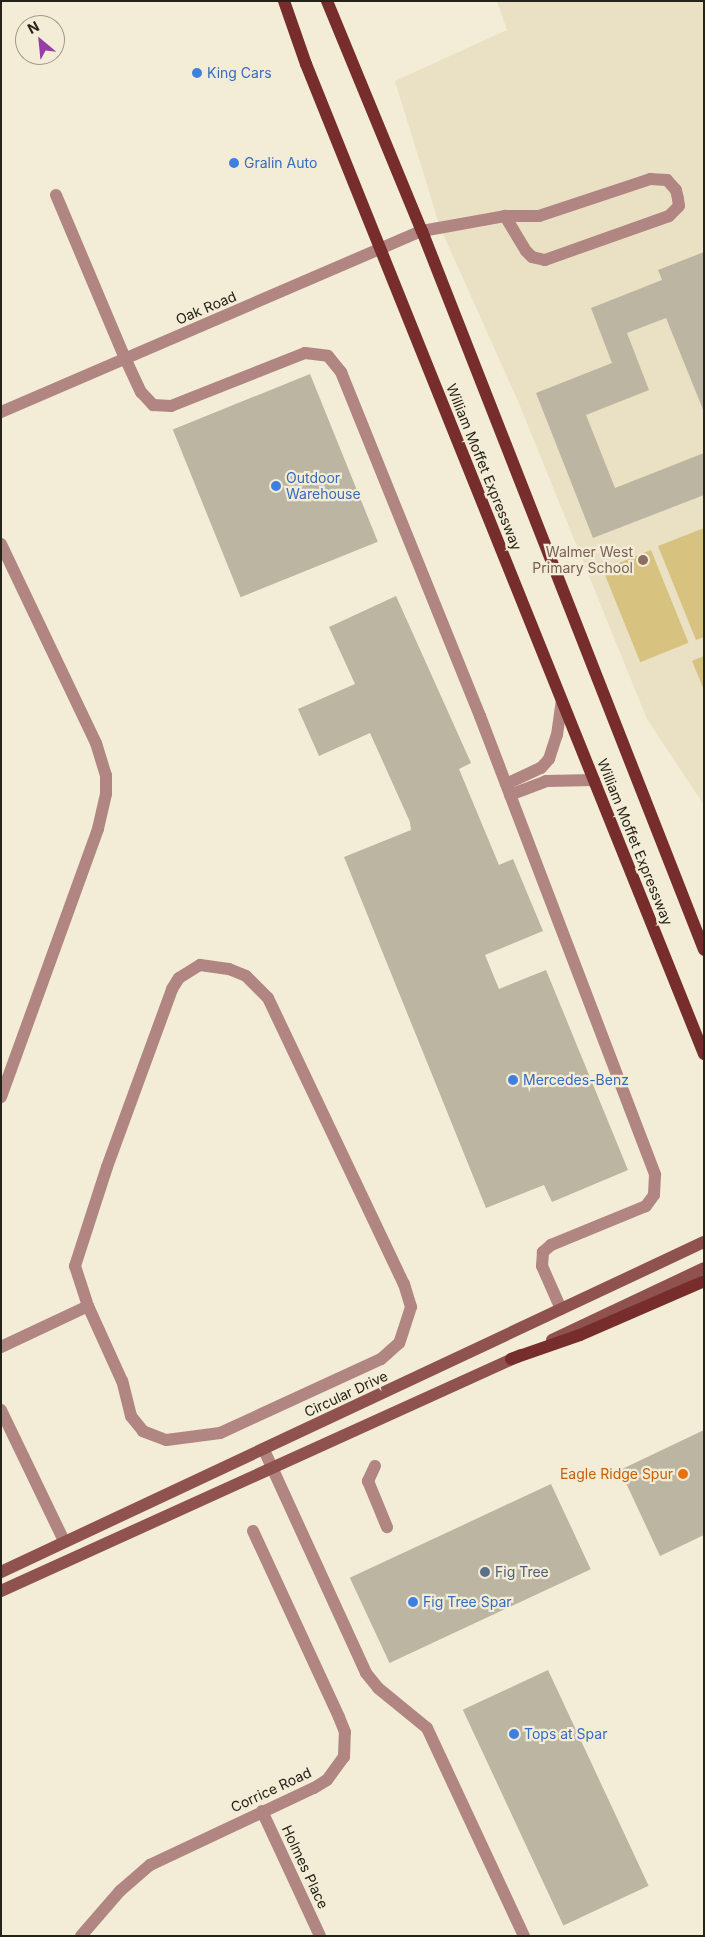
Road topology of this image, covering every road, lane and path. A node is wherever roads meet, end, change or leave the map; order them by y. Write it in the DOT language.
graph roads {
  1 [pos="284,1"];
  2 [pos="327,1"];
  3 [pos="56,196"];
  4 [pos="505,216"];
  5 [pos="422,231"];
  6 [pos="380,249"];
  7 [pos="125,358"];
  8 [pos="1,412"];
  9 [pos="1,544"];
  10 [pos="562,701"];
  11 [pos="594,780"];
  12 [pos="508,790"];
  13 [pos="704,950"];
  14 [pos="704,1054"];
  15 [pos="1,1097"];
  16 [pos="704,1242"];
  17 [pos="704,1268"];
  18 [pos="704,1281"];
  19 [pos="88,1306"];
  20 [pos="561,1309"];
  21 [pos="1,1347"];
  22 [pos="511,1359"];
  23 [pos="1,1410"];
  24 [pos="264,1450"];
  25 [pos="375,1466"];
  26 [pos="272,1468"];
  27 [pos="387,1526"];
  28 [pos="253,1531"];
  29 [pos="64,1541"];
  30 [pos="1,1572"];
  31 [pos="1,1591"];
  32 [pos="262,1810"];
  33 [pos="81,1936"];
  34 [pos="320,1936"];
  35 [pos="524,1936"];
  1 -- 6 [label="main road, William Moffet Expressway"];
  2 -- 5 [label="main road, William Moffet Expressway"];
  3 -- 7 [label="street"];
  4 -- 4 [label="street, Oak Road"];
  4 -- 5 [label="street, Oak Road"];
  5 -- 6 [label="street, Oak Road"];
  5 -- 13 [label="main road, William Moffet Expressway"];
  6 -- 7 [label="street, Oak Road"];
  6 -- 10 [label="main road, William Moffet Expressway"];
  7 -- 8 [label="street, Oak Road"];
  7 -- 12 [label="street"];
  9 -- 15 [label="street"];
  10 -- 11 [label="main road, William Moffet Expressway"];
  10 -- 12 [label="street"];
  11 -- 12 [label="street"];
  11 -- 14 [label="main road, William Moffet Expressway"];
  12 -- 20 [label="street"];
  16 -- 20 [label="street, Circular Drive"];
  17 -- 22 [label="street"];
  18 -- 22 [label="main road"];
  19 -- 19 [label="street"];
  19 -- 21 [label="street"];
  20 -- 24 [label="street, Circular Drive"];
  22 -- 26 [label="street"];
  23 -- 29 [label="street"];
  24 -- 26 [label="street"];
  24 -- 29 [label="street, Circular Drive"];
  25 -- 27 [label="street"];
  26 -- 31 [label="street"];
  26 -- 35 [label="street"];
  28 -- 32 [label="street, Corrice Road"];
  29 -- 30 [label="street, Circular Drive"];
  32 -- 33 [label="street, Corrice Road"];
  32 -- 34 [label="street, Holmes Place"];
}
